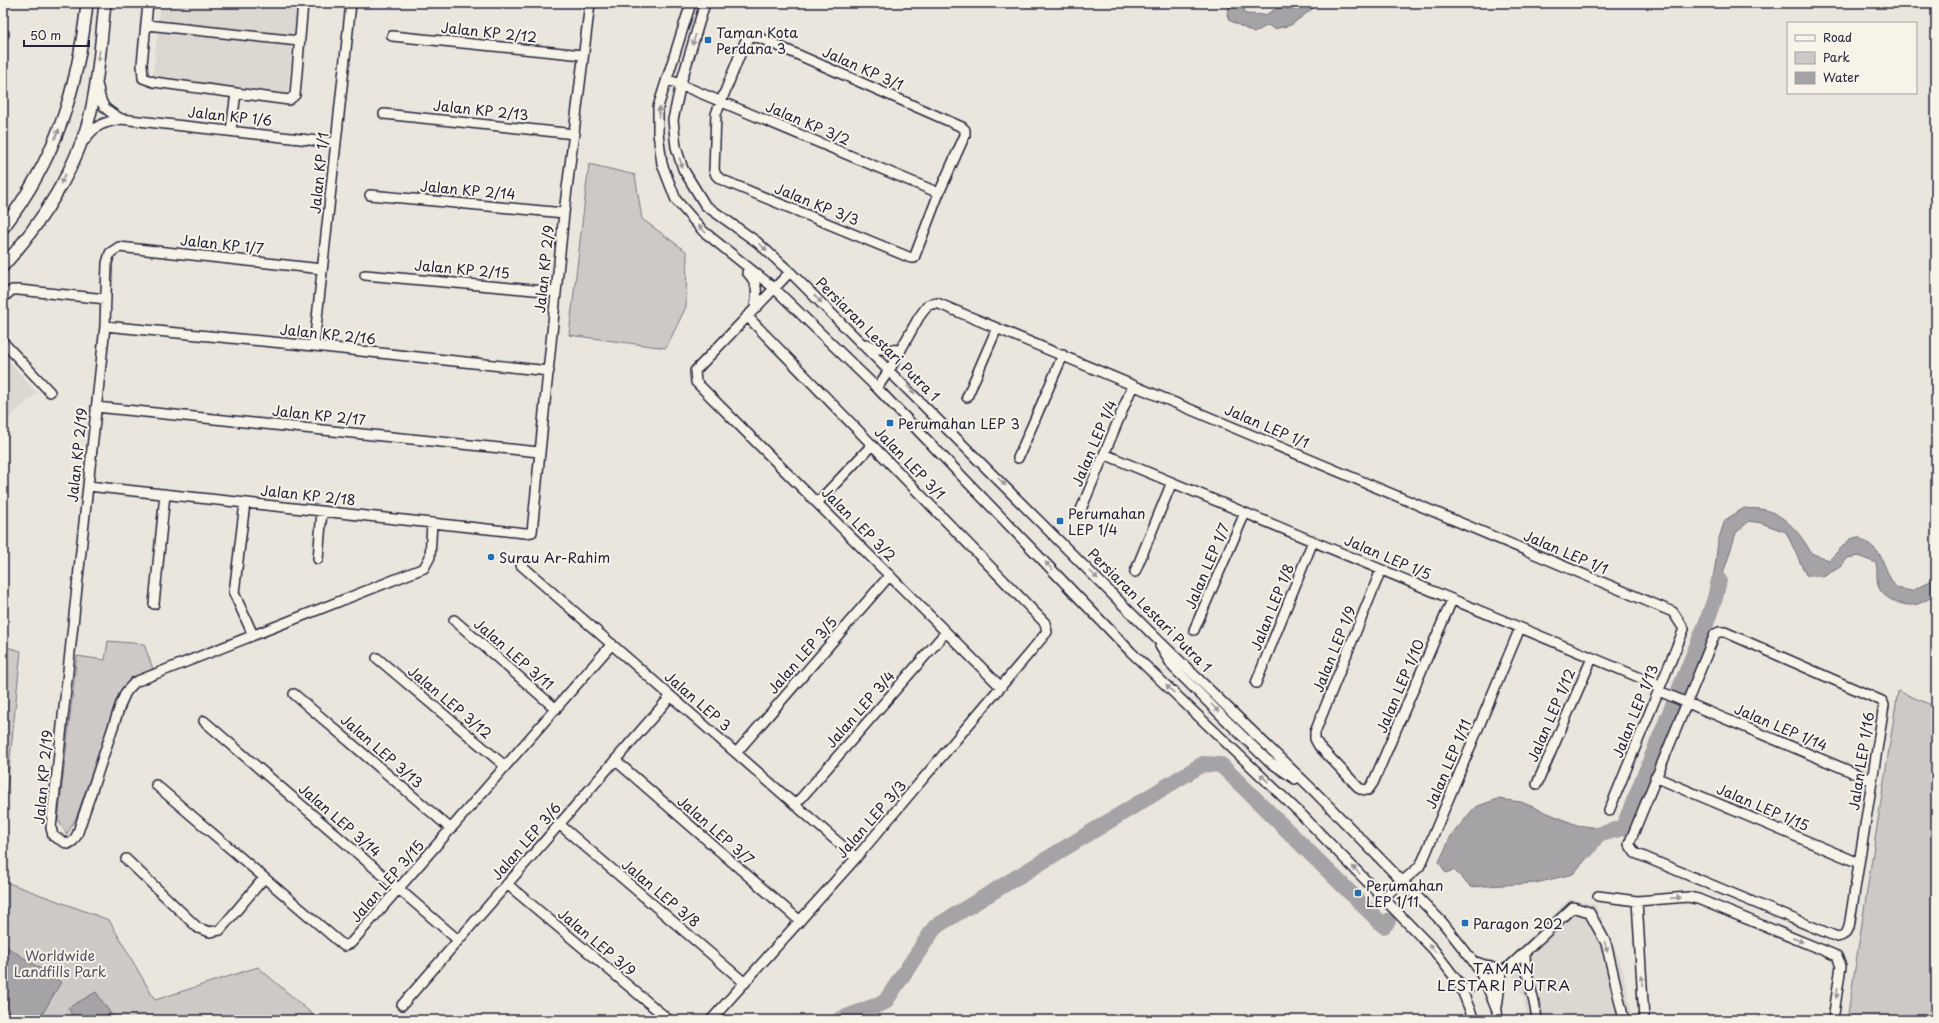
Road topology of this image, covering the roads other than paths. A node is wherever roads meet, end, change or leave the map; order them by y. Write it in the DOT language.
graph roads {
  1 [pos="87,3"];
  2 [pos="105,3"];
  3 [pos="148,3"];
  4 [pos="303,3"];
  5 [pos="351,3"];
  6 [pos="590,3"];
  7 [pos="691,3"];
  8 [pos="705,3"];
  9 [pos="147,25"];
  10 [pos="392,36"];
  11 [pos="299,41"];
  12 [pos="583,55"];
  13 [pos="667,79"];
  14 [pos="97,81"];
  15 [pos="681,83"];
  16 [pos="236,93"];
  17 [pos="721,101"];
  18 [pos="384,114"];
  19 [pos="121,119"];
  20 [pos="231,130"];
  21 [pos="575,134"];
  22 [pos="336,143"];
  23 [pos="77,153"];
  24 [pos="939,193"];
  25 [pos="370,195"];
  26 [pos="564,213"];
  27 [pos="3,228"];
  28 [pos="118,248"];
  29 [pos="732,254"];
  30 [pos="3,266"];
  31 [pos="322,269"];
  32 [pos="790,272"];
  33 [pos="365,274"];
  34 [pos="774,288"];
  35 [pos="556,292"];
  36 [pos="3,298"];
  37 [pos="106,299"];
  38 [pos="755,308"];
  39 [pos="747,316"];
  40 [pos="105,326"];
  41 [pos="997,328"];
  42 [pos="3,342"];
  43 [pos="863,343"];
  44 [pos="314,346"];
  45 [pos="901,350"];
  46 [pos="1063,355"];
  47 [pos="890,369"];
  48 [pos="549,371"];
  49 [pos="1133,385"];
  50 [pos="877,388"];
  51 [pos="50,392"];
  52 [pos="967,397"];
  53 [pos="96,407"];
  54 [pos="872,445"];
  55 [pos="539,452"];
  56 [pos="1104,454"];
  57 [pos="1018,458"];
  58 [pos="1172,482"];
  59 [pos="88,486"];
  60 [pos="165,494"];
  61 [pos="244,502"];
  62 [pos="817,503"];
  63 [pos="322,510"];
  64 [pos="1080,512"];
  65 [pos="1245,513"];
  66 [pos="432,523"];
  67 [pos="525,533"];
  68 [pos="1313,541"];
  69 [pos="318,559"];
  70 [pos="521,565"];
  71 [pos="1381,570"];
  72 [pos="1135,572"];
  73 [pos="890,575"];
  74 [pos="1452,600"];
  75 [pos="154,604"];
  76 [pos="454,620"];
  77 [pos="1681,622"];
  78 [pos="1520,628"];
  79 [pos="1194,630"];
  80 [pos="946,632"];
  81 [pos="1047,632"];
  82 [pos="253,635"];
  83 [pos="612,644"];
  84 [pos="377,658"];
  85 [pos="1592,658"];
  86 [pos="1256,682"];
  87 [pos="1001,687"];
  88 [pos="1661,690"];
  89 [pos="294,694"];
  90 [pos="671,696"];
  91 [pos="1683,701"];
  92 [pos="556,709"];
  93 [pos="204,721"];
  94 [pos="736,753"];
  95 [pos="615,760"];
  96 [pos="505,766"];
  97 [pos="1655,777"];
  98 [pos="1871,780"];
  99 [pos="1373,783"];
  100 [pos="1537,784"];
  101 [pos="156,785"];
  102 [pos="795,805"];
  103 [pos="1609,811"];
  104 [pos="559,824"];
  105 [pos="451,829"];
  106 [pos="856,858"];
  107 [pos="126,859"];
  108 [pos="1859,863"];
  109 [pos="264,878"];
  110 [pos="1403,882"];
  111 [pos="507,884"];
  112 [pos="399,889"];
  113 [pos="1598,896"];
  114 [pos="1383,898"];
  115 [pos="1637,901"];
  116 [pos="800,922"];
  117 [pos="458,940"];
  118 [pos="1524,954"];
  119 [pos="1473,961"];
  120 [pos="1506,969"];
  121 [pos="1528,979"];
  122 [pos="1485,981"];
  123 [pos="745,983"];
  124 [pos="1462,991"];
  125 [pos="402,1005"];
  126 [pos="1498,1016"];
  127 [pos="669,1020"];
  128 [pos="711,1020"];
  129 [pos="1474,1020"];
  130 [pos="1537,1020"];
  131 [pos="1624,1020"];
  132 [pos="1644,1020"];
  133 [pos="1833,1020"];
  27 -- 1 [label="main road, one-way"];
  2 -- 14 [label="main road, one-way"];
  3 -- 9 [label="street"];
  4 -- 11 [label="street"];
  5 -- 22 [label="street, Jalan KP 1/1"];
  6 -- 12 [label="street, Jalan KP 2/9"];
  7 -- 13 [label="street"];
  8 -- 15 [label="street, Persiaran Lestari Putra 1, one-way"];
  9 -- 11 [label="street"];
  9 -- 16 [label="street"];
  10 -- 12 [label="street, Jalan KP 2/12"];
  11 -- 16 [label="street"];
  12 -- 21 [label="street, Jalan KP 2/9"];
  13 -- 15 [label="street, Jalan KP 3/2"];
  29 -- 13 [label="street, one-way"];
  14 -- 19 [label="street, Jalan KP 1/6"];
  14 -- 23 [label="main road"];
  15 -- 17 [label="street, Jalan KP 3/2"];
  15 -- 32 [label="street, Persiaran Lestari Putra 1, one-way"];
  16 -- 20 [label="street"];
  17 -- 24 [label="street, Jalan KP 3/2"];
  17 -- 24 [label="street, Jalan KP 3/3"];
  17 -- 24 [label="street, Jalan KP 3/1"];
  18 -- 21 [label="street, Jalan KP 2/13"];
  19 -- 20 [label="street, Jalan KP 1/6"];
  19 -- 23 [label="street, Jalan KP 1/6"];
  20 -- 22 [label="street, Jalan KP 1/6"];
  21 -- 26 [label="street, Jalan KP 2/9"];
  22 -- 31 [label="street, Jalan KP 1/1"];
  23 -- 30 [label="main road, one-way"];
  25 -- 26 [label="street, Jalan KP 2/14"];
  26 -- 35 [label="street, Jalan KP 2/9"];
  28 -- 31 [label="street, Jalan KP 1/7"];
  28 -- 37 [label="street, Jalan KP 2/19"];
  29 -- 34 [label="street"];
  29 -- 38 [label="street"];
  31 -- 44 [label="street, Jalan KP 1/1"];
  32 -- 34 [label="street"];
  32 -- 43 [label="street, Persiaran Lestari Putra 1, one-way"];
  33 -- 35 [label="street, Jalan KP 2/15"];
  34 -- 38 [label="street"];
  34 -- 50 [label="street"];
  35 -- 48 [label="street, Jalan KP 2/9"];
  36 -- 37 [label="street"];
  37 -- 40 [label="street, Jalan KP 2/19"];
  38 -- 39 [label="street"];
  39 -- 54 [label="street, Jalan LEP 3/1"];
  39 -- 62 [label="street, Jalan LEP 3/2"];
  40 -- 44 [label="street, Jalan KP 2/16"];
  40 -- 53 [label="street, Jalan KP 2/19"];
  41 -- 45 [label="street, Jalan LEP 1/1"];
  41 -- 46 [label="street, Jalan LEP 1/1"];
  41 -- 52 [label="street"];
  42 -- 51 [label="street"];
  43 -- 45 [label="street"];
  43 -- 47 [label="street, Persiaran Lestari Putra 1"];
  44 -- 48 [label="street, Jalan KP 2/16"];
  45 -- 47 [label="street, Jalan LEP 1/1"];
  46 -- 49 [label="street, Jalan LEP 1/1"];
  46 -- 57 [label="street"];
  47 -- 50 [label="street, Jalan LEP 1/1"];
  47 -- 110 [label="street, Persiaran Lestari Putra 1, one-way"];
  48 -- 55 [label="street, Jalan KP 2/9"];
  49 -- 56 [label="street, Jalan LEP 1/4"];
  49 -- 77 [label="street, Jalan LEP 1/1"];
  114 -- 50 [label="street, one-way"];
  53 -- 55 [label="street, Jalan KP 2/17"];
  53 -- 59 [label="street, Jalan KP 2/19"];
  54 -- 62 [label="street"];
  54 -- 81 [label="street, Jalan LEP 3/1"];
  55 -- 67 [label="street, Jalan KP 2/9"];
  56 -- 58 [label="street, Jalan LEP 1/5"];
  56 -- 64 [label="street, Jalan LEP 1/4"];
  58 -- 65 [label="street, Jalan LEP 1/5"];
  58 -- 72 [label="street"];
  59 -- 60 [label="street, Jalan KP 2/18"];
  59 -- 82 [label="street, Jalan KP 2/19"];
  60 -- 61 [label="street, Jalan KP 2/18"];
  60 -- 75 [label="street"];
  61 -- 63 [label="street, Jalan KP 2/18"];
  61 -- 82 [label="street"];
  62 -- 73 [label="street, Jalan LEP 3/2"];
  63 -- 66 [label="street, Jalan KP 2/18"];
  63 -- 69 [label="street"];
  65 -- 68 [label="street, Jalan LEP 1/5"];
  65 -- 79 [label="street, Jalan LEP 1/7"];
  66 -- 67 [label="street, Jalan KP 2/18"];
  66 -- 82 [label="street, Jalan KP 2/19"];
  68 -- 71 [label="street, Jalan LEP 1/5"];
  68 -- 86 [label="street, Jalan LEP 1/8"];
  70 -- 83 [label="street, Jalan LEP 3"];
  71 -- 74 [label="street, Jalan LEP 1/5"];
  71 -- 99 [label="street, Jalan LEP 1/9"];
  73 -- 80 [label="street, Jalan LEP 3/2"];
  73 -- 94 [label="street, Jalan LEP 3/5"];
  74 -- 78 [label="street, Jalan LEP 1/5"];
  74 -- 99 [label="street, Jalan LEP 1/10"];
  76 -- 92 [label="street, Jalan LEP 3/11"];
  77 -- 88 [label="street, Jalan LEP 1/13"];
  78 -- 85 [label="street, Jalan LEP 1/5"];
  78 -- 110 [label="street, Jalan LEP 1/11"];
  80 -- 87 [label="street, Jalan LEP 3/2"];
  80 -- 102 [label="street, Jalan LEP 3/4"];
  81 -- 87 [label="street, Jalan LEP 3/3"];
  83 -- 90 [label="street, Jalan LEP 3"];
  83 -- 92 [label="street, Jalan LEP 3/15"];
  84 -- 96 [label="street, Jalan LEP 3/12"];
  85 -- 88 [label="street, Jalan LEP 1/5"];
  85 -- 100 [label="street, Jalan LEP 1/12"];
  87 -- 106 [label="street, Jalan LEP 3/3"];
  88 -- 91 [label="street, Jalan LEP 1/14"];
  88 -- 103 [label="street, Jalan LEP 1/13"];
  89 -- 105 [label="street, Jalan LEP 3/13"];
  90 -- 94 [label="street, Jalan LEP 3"];
  90 -- 95 [label="street, Jalan LEP 3/6"];
  91 -- 97 [label="street, Jalan LEP 1/16"];
  91 -- 98 [label="street, Jalan LEP 1/14"];
  91 -- 98 [label="street, Jalan LEP 1/16"];
  92 -- 96 [label="street, Jalan LEP 3/15"];
  93 -- 112 [label="street, Jalan LEP 3/14"];
  94 -- 102 [label="street, Jalan LEP 3"];
  95 -- 104 [label="street, Jalan LEP 3/6"];
  95 -- 116 [label="street, Jalan LEP 3/7"];
  96 -- 105 [label="street, Jalan LEP 3/15"];
  97 -- 108 [label="street, Jalan LEP 1/15"];
  97 -- 108 [label="street, Jalan LEP 1/16"];
  98 -- 108 [label="street, Jalan LEP 1/16"];
  101 -- 109 [label="street, Jalan LEP 3/15"];
  102 -- 106 [label="street, Jalan LEP 3"];
  104 -- 111 [label="street, Jalan LEP 3/6"];
  104 -- 123 [label="street, Jalan LEP 3/8"];
  105 -- 112 [label="street, Jalan LEP 3/15"];
  106 -- 116 [label="street, Jalan LEP 3/3"];
  107 -- 109 [label="street"];
  109 -- 112 [label="street, Jalan LEP 3/15"];
  110 -- 114 [label="street, Jalan LEP 1/11"];
  110 -- 119 [label="street"];
  111 -- 117 [label="street, Jalan LEP 3/6"];
  111 -- 127 [label="street, Jalan LEP 3/9"];
  112 -- 117 [label="street, Jalan LEP 3/14"];
  113 -- 115 [label="street"];
  124 -- 114 [label="street, one-way"];
  132 -- 115 [label="street, one-way"];
  115 -- 133 [label="street, one-way"];
  116 -- 123 [label="street, Jalan LEP 3/3"];
  117 -- 125 [label="street, Jalan LEP 3/6"];
  118 -- 120 [label="street"];
  118 -- 121 [label="street"];
  118 -- 131 [label="street, one-way"];
  119 -- 120 [label="street"];
  119 -- 122 [label="street"];
  120 -- 121 [label="street"];
  120 -- 122 [label="street"];
  120 -- 126 [label="street"];
  121 -- 130 [label="street"];
  122 -- 124 [label="street"];
  122 -- 126 [label="street"];
  123 -- 128 [label="street, Jalan LEP 3/3"];
  124 -- 129 [label="street"];
}
